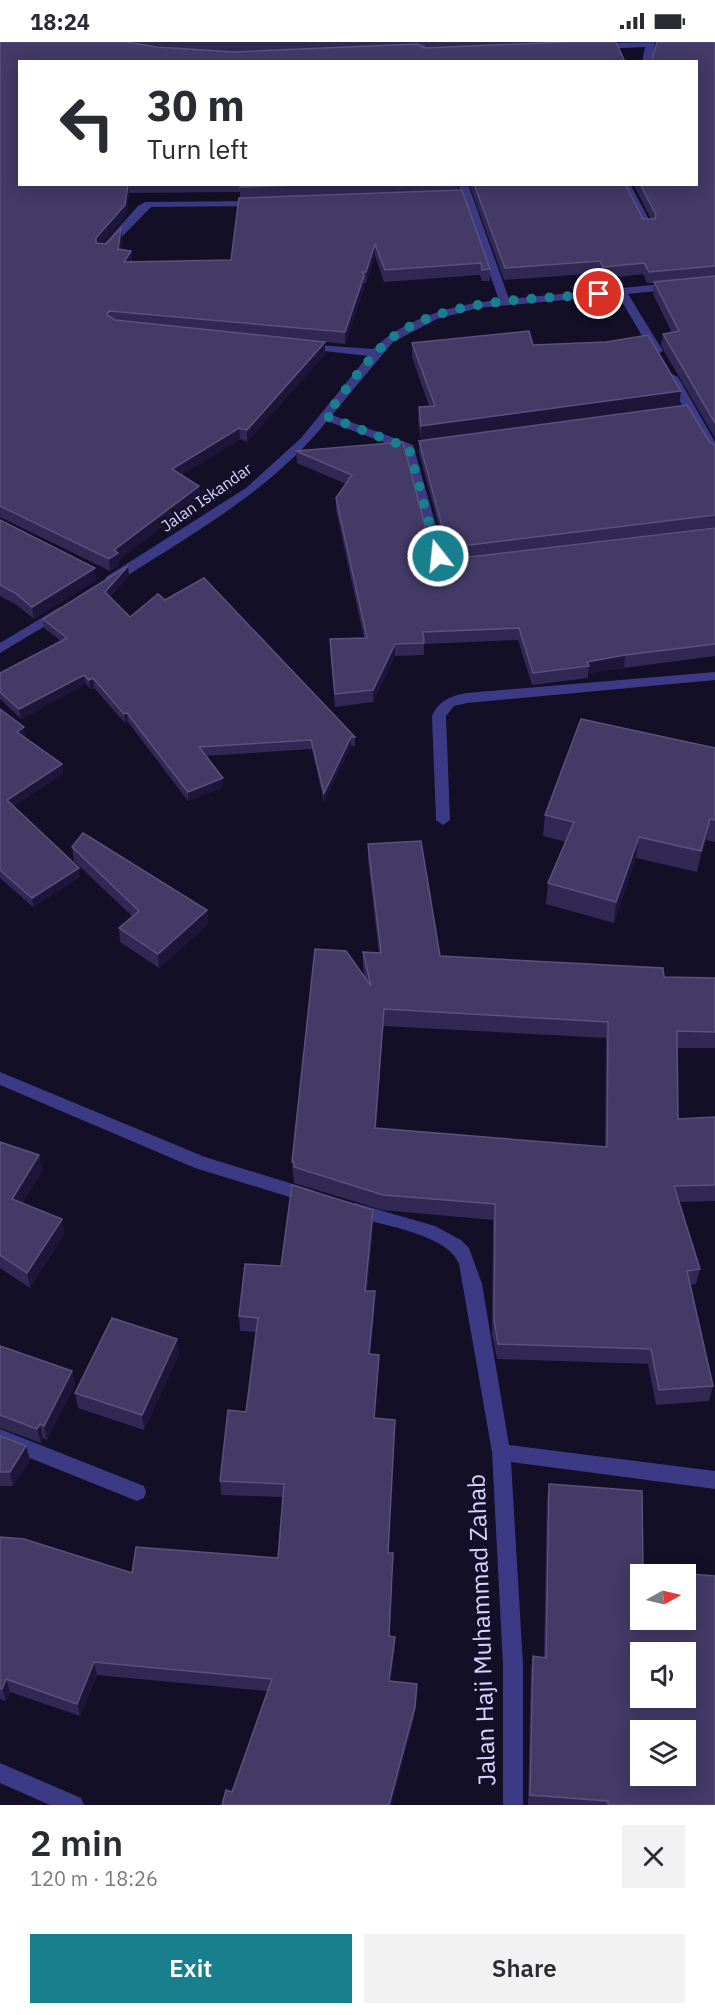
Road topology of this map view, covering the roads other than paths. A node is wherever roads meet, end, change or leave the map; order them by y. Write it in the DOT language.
graph roads {
  1 [pos="650,43"];
  2 [pos="591,46"];
  3 [pos="411,50"];
  4 [pos="425,52"];
  5 [pos="647,60"];
  6 [pos="463,186"];
  7 [pos="626,186"];
  8 [pos="266,203"];
  9 [pos="648,227"];
  10 [pos="103,251"];
  11 [pos="715,282"];
  12 [pos="622,292"];
  13 [pos="506,302"];
  14 [pos="293,345"];
  15 [pos="376,353"];
  16 [pos="326,416"];
  17 [pos="715,452"];
  18 [pos="460,564"];
  19 [pos="105,581"];
  20 [pos="74,603"];
  21 [pos="0,649"];
  22 [pos="715,676"];
  23 [pos="443,820"];
  24 [pos="0,1078"];
  25 [pos="0,1437"];
  26 [pos="501,1452"];
  27 [pos="715,1480"];
  28 [pos="137,1492"];
  29 [pos="0,1773"];
  30 [pos="74,1805"];
  31 [pos="513,1805"];
  1 -- 2 [label="street"];
  1 -- 5 [label="street"];
  3 -- 4 [label="street"];
  6 -- 13 [label="street"];
  7 -- 9 [label="street"];
  8 -- 10 [label="street"];
  11 -- 12 [label="street, Jalan Iskandar"];
  12 -- 13 [label="street, Jalan Iskandar"];
  12 -- 17 [label="street"];
  13 -- 15 [label="street, Jalan Iskandar"];
  14 -- 15 [label="street"];
  15 -- 16 [label="street, Jalan Iskandar"];
  16 -- 18 [label="street"];
  16 -- 19 [label="street, Jalan Iskandar"];
  20 -- 21 [label="street"];
  22 -- 23 [label="street"];
  24 -- 26 [label="street"];
  25 -- 28 [label="street"];
  26 -- 27 [label="street, Jalan Haji Muhammad Zahab"];
  26 -- 31 [label="street, Jalan Haji Muhammad Zahab"];
  29 -- 30 [label="street"];
}
